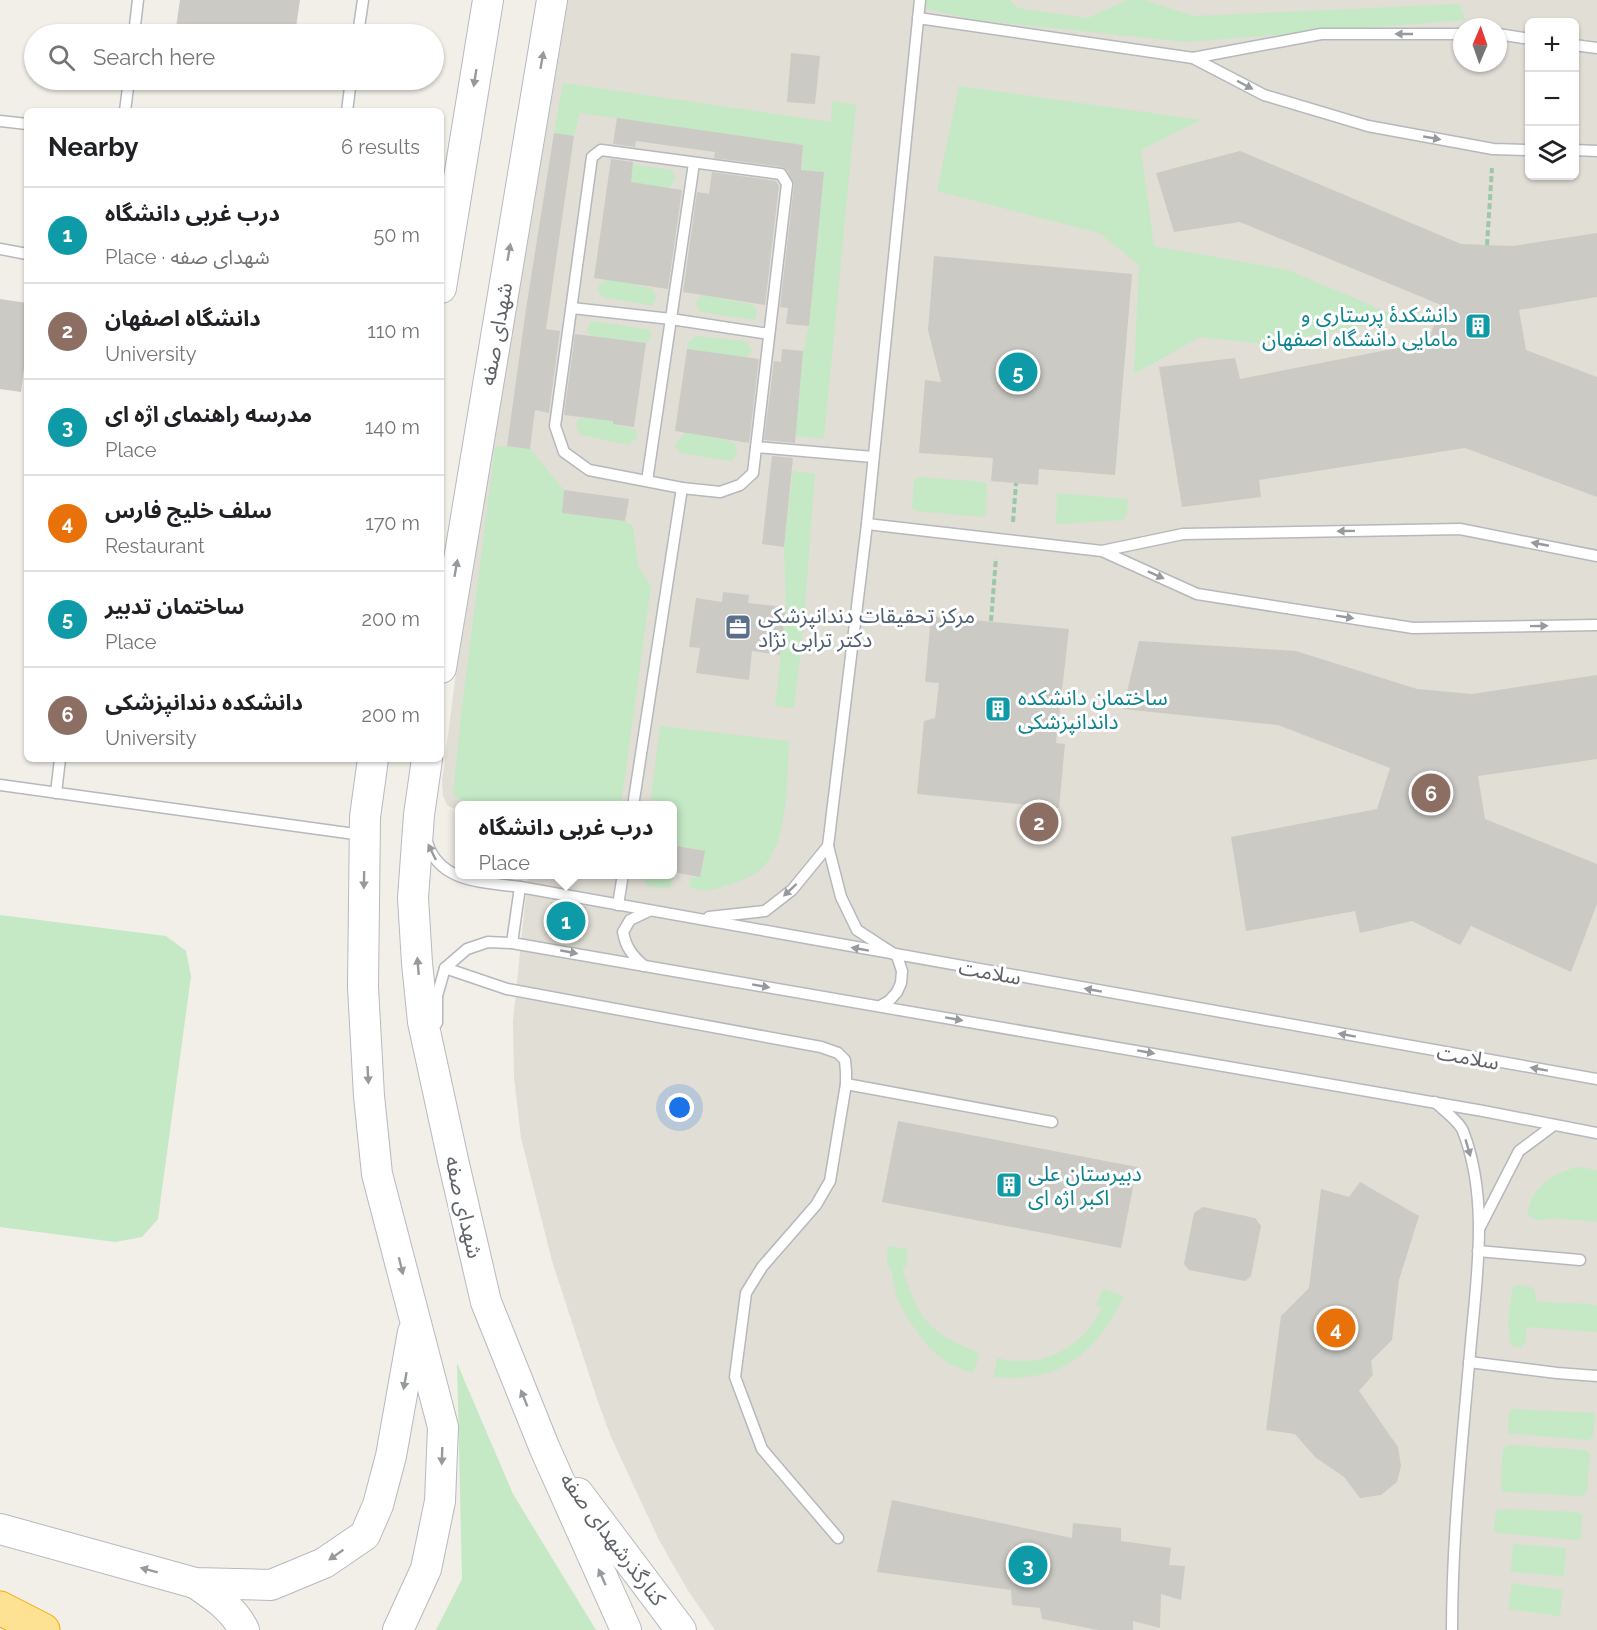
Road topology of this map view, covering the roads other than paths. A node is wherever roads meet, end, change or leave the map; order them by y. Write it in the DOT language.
graph roads {
  1 [pos="138,0"];
  2 [pos="363,0"];
  3 [pos="488,0"];
  4 [pos="552,0"];
  5 [pos="920,0"];
  6 [pos="918,18"];
  7 [pos="135,24"];
  8 [pos="359,24"];
  9 [pos="1453,34"];
  10 [pos="1507,35"];
  11 [pos="1525,38"];
  12 [pos="1579,46"];
  13 [pos="1597,48"];
  14 [pos="1193,58"];
  15 [pos="128,90"];
  16 [pos="350,90"];
  17 [pos="125,108"];
  18 [pos="347,108"];
  19 [pos="0,121"];
  20 [pos="24,124"];
  21 [pos="1525,150"];
  22 [pos="1579,150"];
  23 [pos="1597,151"];
  24 [pos="694,163"];
  25 [pos="0,249"];
  26 [pos="24,253"];
  27 [pos="444,270"];
  28 [pos="572,308"];
  29 [pos="671,319"];
  30 [pos="769,334"];
  31 [pos="756,447"];
  32 [pos="873,457"];
  33 [pos="647,481"];
  34 [pos="682,488"];
  35 [pos="867,524"];
  36 [pos="1102,551"];
  37 [pos="1597,556"];
  38 [pos="1597,625"];
  39 [pos="444,650"];
  40 [pos="60,762"];
  41 [pos="373,762"];
  42 [pos="427,762"];
  43 [pos="0,785"];
  44 [pos="56,793"];
  45 [pos="634,801"];
  46 [pos="419,815"];
  47 [pos="365,835"];
  48 [pos="828,846"];
  49 [pos="455,875"];
  50 [pos="470,879"];
  51 [pos="621,879"];
  52 [pos="520,887"];
  53 [pos="618,905"];
  54 [pos="649,910"];
  55 [pos="698,919"];
  56 [pos="512,943"];
  57 [pos="897,956"];
  58 [pos="645,966"];
  59 [pos="445,968"];
  60 [pos="880,1006"];
  61 [pos="1597,1079"];
  62 [pos="846,1084"];
  63 [pos="1435,1102"];
  64 [pos="441,1107"];
  65 [pos="1052,1122"];
  66 [pos="1554,1125"];
  67 [pos="1597,1133"];
  68 [pos="1480,1227"];
  69 [pos="1478,1251"];
  70 [pos="1580,1260"];
  71 [pos="415,1323"];
  72 [pos="1469,1362"];
  73 [pos="1597,1376"];
  74 [pos="545,1449"];
  75 [pos="0,1529"];
  76 [pos="838,1538"];
  77 [pos="195,1583"];
  78 [pos="0,1608"];
  79 [pos="43,1630"];
  80 [pos="244,1630"];
  81 [pos="398,1630"];
  82 [pos="626,1630"];
  83 [pos="681,1630"];
  84 [pos="1452,1630"];
  1 -- 7 [label="lane"];
  2 -- 8 [label="lane"];
  3 -- 27 [label="main road, one-way"];
  39 -- 4 [label="main road, شهدای صفه, one-way"];
  5 -- 6 [label="lane"];
  6 -- 14 [label="lane"];
  6 -- 32 [label="lane"];
  9 -- 14 [label="lane, one-way"];
  10 -- 11 [label="lane"];
  12 -- 13 [label="lane"];
  14 -- 21 [label="lane, one-way"];
  15 -- 17 [label="lane"];
  16 -- 18 [label="lane"];
  19 -- 20 [label="lane"];
  22 -- 23 [label="lane"];
  24 -- 28 [label="lane"];
  24 -- 29 [label="lane"];
  24 -- 30 [label="lane"];
  25 -- 26 [label="lane"];
  28 -- 29 [label="lane"];
  28 -- 33 [label="lane"];
  29 -- 30 [label="lane"];
  29 -- 33 [label="lane"];
  30 -- 31 [label="lane"];
  31 -- 32 [label="lane"];
  31 -- 34 [label="lane"];
  32 -- 35 [label="lane"];
  33 -- 34 [label="lane"];
  34 -- 45 [label="lane"];
  35 -- 36 [label="lane"];
  35 -- 48 [label="lane"];
  37 -- 36 [label="lane, one-way"];
  36 -- 38 [label="lane, one-way"];
  40 -- 44 [label="lane"];
  41 -- 47 [label="main road"];
  42 -- 46 [label="main road, شهدای صفه"];
  43 -- 44 [label="lane"];
  44 -- 47 [label="lane"];
  49 -- 46 [label="lane, سلامت, one-way"];
  64 -- 46 [label="main road, شهدای صفه, one-way"];
  47 -- 71 [label="main road, one-way"];
  48 -- 55 [label="lane, one-way"];
  48 -- 57 [label="lane"];
  52 -- 50 [label="lane, سلامت, one-way"];
  51 -- 53 [label="lane"];
  52 -- 53 [label="lane, سلامت"];
  52 -- 56 [label="lane"];
  53 -- 54 [label="lane, سلامت"];
  54 -- 55 [label="lane, سلامت"];
  54 -- 58 [label="lane"];
  57 -- 55 [label="lane, سلامت, one-way"];
  56 -- 58 [label="lane, one-way"];
  56 -- 59 [label="lane"];
  57 -- 60 [label="lane"];
  61 -- 57 [label="lane, سلامت, one-way"];
  58 -- 60 [label="lane, one-way"];
  59 -- 62 [label="lane"];
  59 -- 64 [label="lane"];
  60 -- 63 [label="lane, one-way"];
  62 -- 65 [label="lane"];
  62 -- 76 [label="lane"];
  63 -- 66 [label="lane"];
  63 -- 68 [label="lane, one-way"];
  74 -- 64 [label="main road, شهدای صفه, one-way"];
  66 -- 67 [label="lane"];
  66 -- 68 [label="lane"];
  68 -- 69 [label="lane"];
  69 -- 70 [label="lane"];
  69 -- 72 [label="lane"];
  71 -- 77 [label="main road, one-way"];
  71 -- 81 [label="main road, one-way"];
  72 -- 73 [label="lane"];
  72 -- 84 [label="lane"];
  82 -- 74 [label="main road, شهدای صفه, one-way"];
  74 -- 83 [label="main road, کنارگذرشهدای صفه"];
  77 -- 75 [label="main road, one-way"];
  77 -- 80 [label="main road"];
  78 -- 79 [label="highway"];
}
